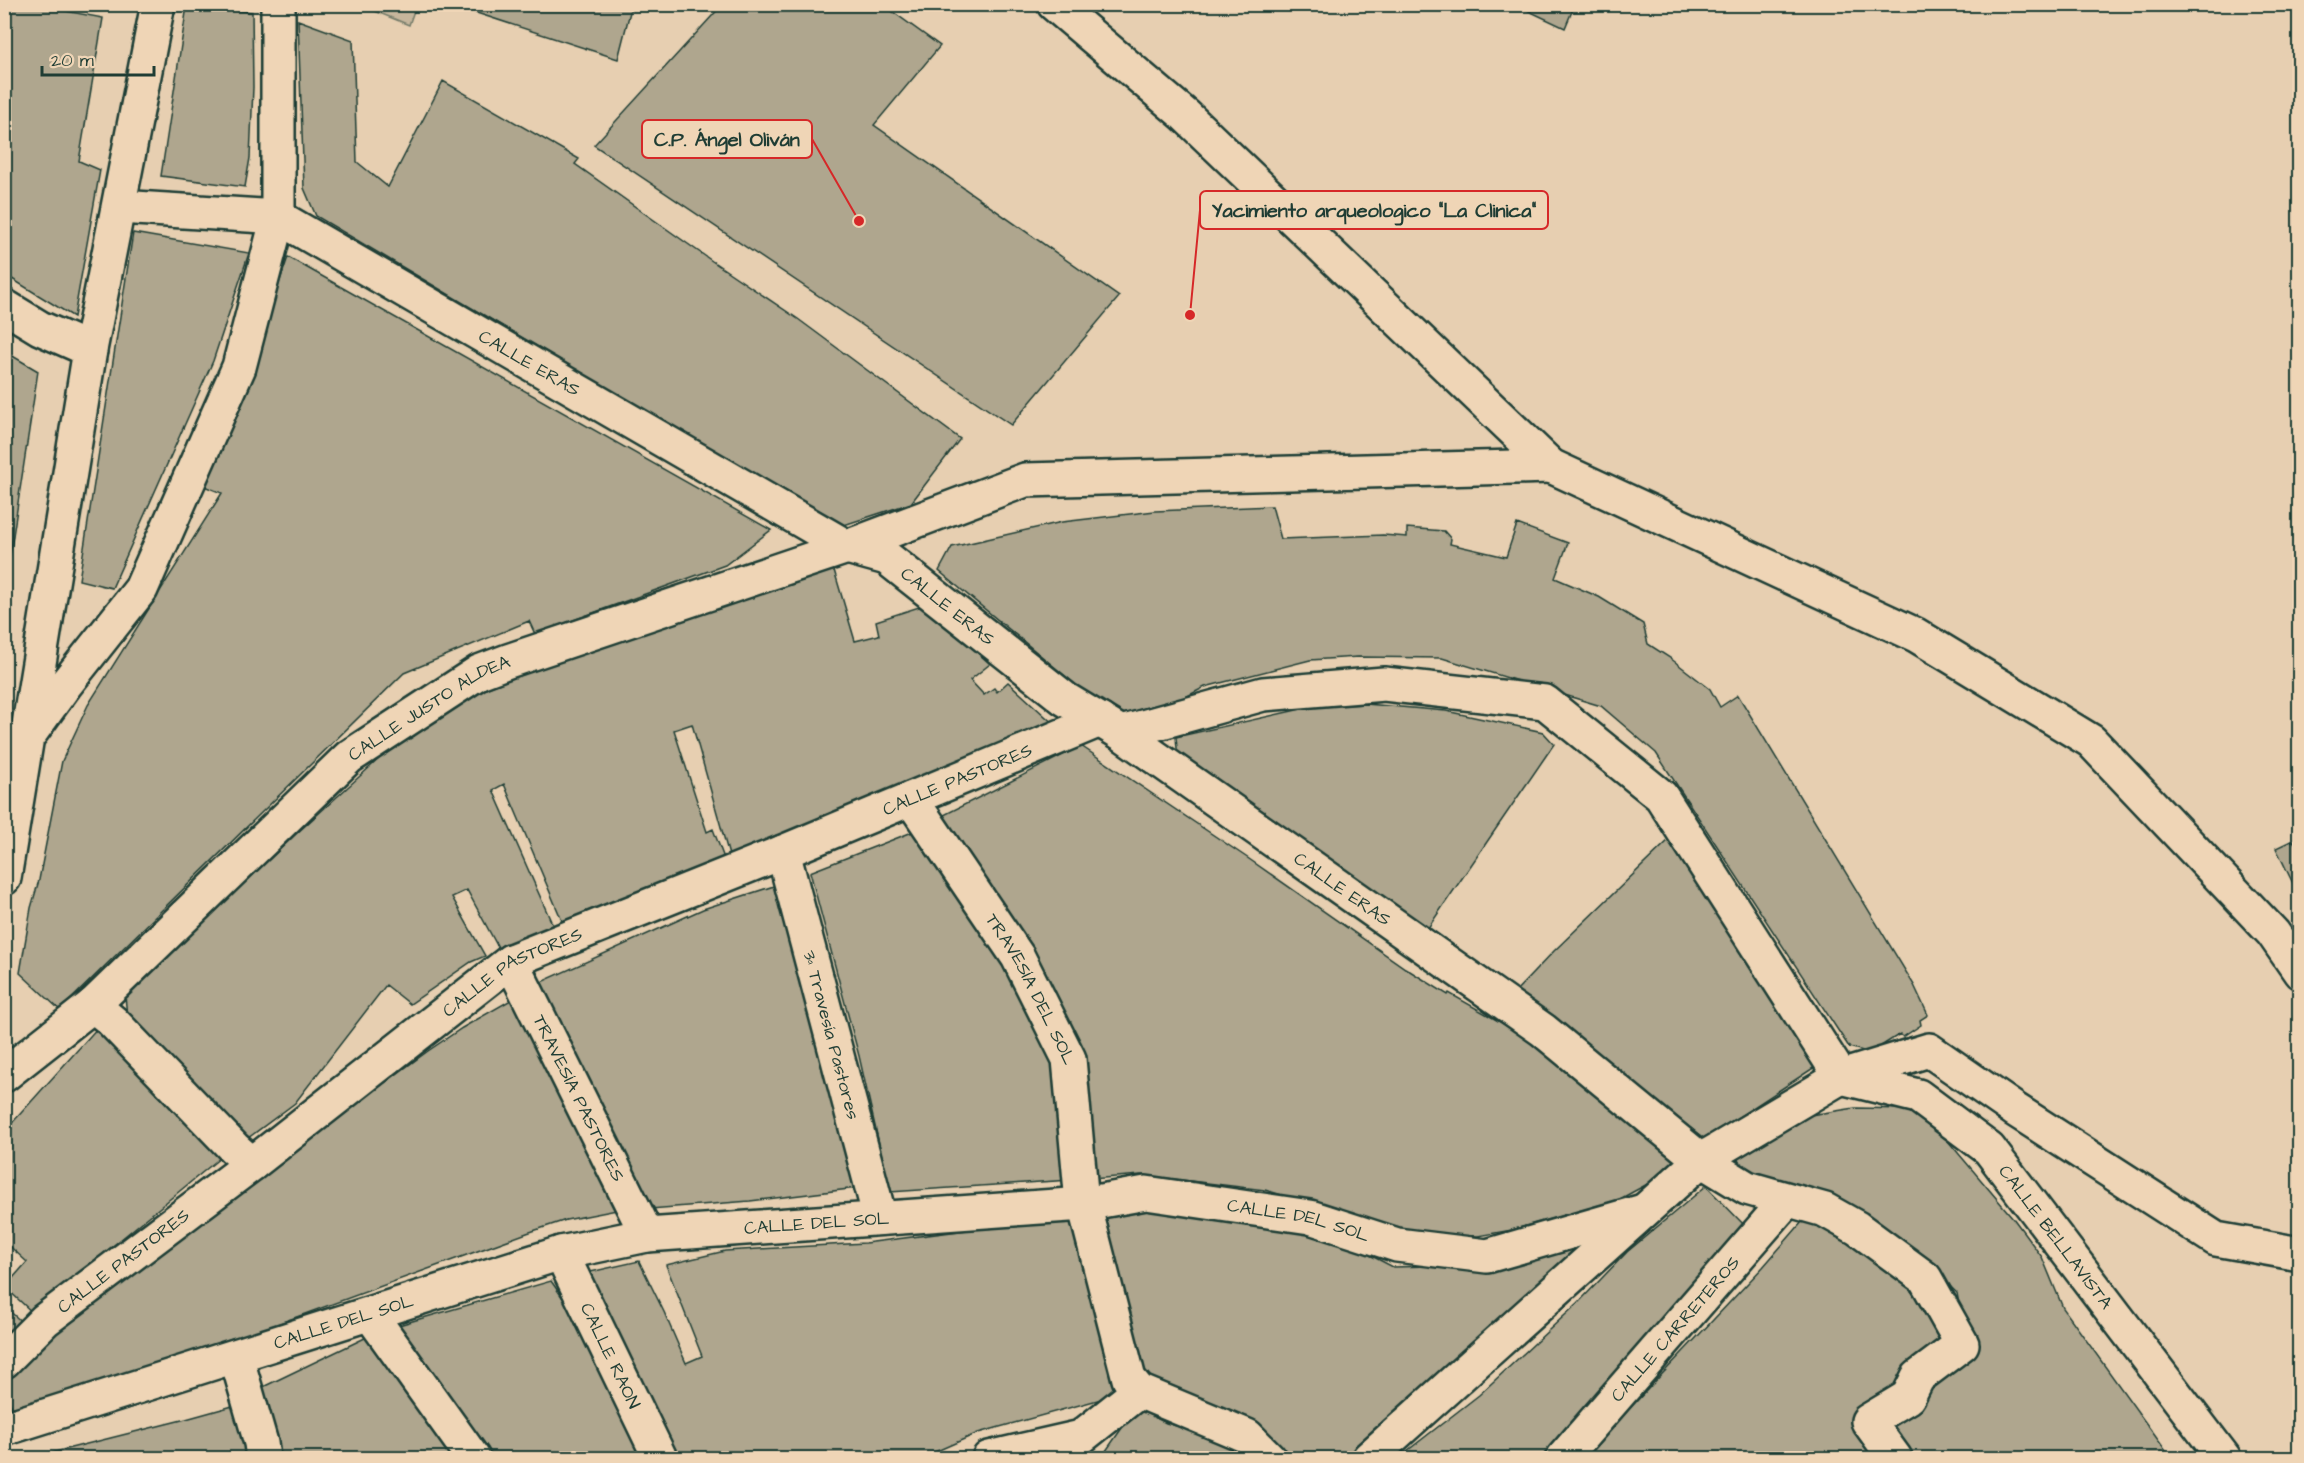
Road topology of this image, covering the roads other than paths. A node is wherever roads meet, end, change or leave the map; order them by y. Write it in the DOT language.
graph roads {
  1 [pos="278,4"];
  2 [pos="1054,4"];
  3 [pos="155,5"];
  4 [pos="119,207"];
  5 [pos="278,217"];
  6 [pos="4,306"];
  7 [pos="90,350"];
  8 [pos="1551,466"];
  9 [pos="847,547"];
  10 [pos="1111,727"];
  11 [pos="26,738"];
  12 [pos="911,799"];
  13 [pos="783,852"];
  14 [pos="4,878"];
  15 [pos="511,961"];
  16 [pos="2300,972"];
  17 [pos="93,1005"];
  18 [pos="4,1076"];
  19 [pos="1841,1077"];
  20 [pos="1701,1160"];
  21 [pos="252,1164"];
  22 [pos="1787,1200"];
  23 [pos="1084,1204"];
  24 [pos="1643,1211"];
  25 [pos="880,1218"];
  26 [pos="648,1235"];
  27 [pos="561,1253"];
  28 [pos="2300,1254"];
  29 [pos="370,1314"];
  30 [pos="236,1356"];
  31 [pos="4,1360"];
  32 [pos="1139,1391"];
  33 [pos="4,1429"];
  34 [pos="263,1458"];
  35 [pos="472,1458"];
  36 [pos="660,1458"];
  37 [pos="989,1458"];
  38 [pos="1269,1458"];
  39 [pos="1369,1458"];
  40 [pos="1563,1458"];
  41 [pos="1895,1458"];
  42 [pos="2224,1458"];
  1 -- 5 [label="street"];
  2 -- 8 [label="street"];
  3 -- 4 [label="street"];
  4 -- 5 [label="street, CALLE ERAS"];
  4 -- 7 [label="street"];
  5 -- 9 [label="street, CALLE ERAS"];
  5 -- 11 [label="street"];
  6 -- 7 [label="street"];
  7 -- 11 [label="street"];
  8 -- 9 [label="street, CALLE JUSTO ALDEA"];
  8 -- 16 [label="street"];
  9 -- 10 [label="street, CALLE ERAS"];
  9 -- 17 [label="street, CALLE JUSTO ALDEA"];
  10 -- 12 [label="street, CALLE PASTORES"];
  10 -- 19 [label="street, CALLE PASTORES"];
  10 -- 20 [label="street, CALLE ERAS"];
  11 -- 14 [label="street"];
  12 -- 13 [label="street, CALLE PASTORES"];
  12 -- 23 [label="street, TRAVESÍA DEL SOL"];
  13 -- 15 [label="street, CALLE PASTORES"];
  13 -- 25 [label="street, 3ª Travesía Pastores"];
  15 -- 21 [label="street, CALLE PASTORES"];
  15 -- 26 [label="street, TRAVESÍA PASTORES"];
  17 -- 18 [label="street, CALLE JUSTO ALDEA"];
  17 -- 21 [label="street"];
  19 -- 20 [label="street"];
  19 -- 28 [label="street"];
  19 -- 42 [label="street, CALLE BELLAVISTA"];
  20 -- 22 [label="street, CALLE ERAS"];
  20 -- 24 [label="street"];
  21 -- 31 [label="street, CALLE PASTORES"];
  22 -- 40 [label="street, CALLE CARRETEROS"];
  22 -- 41 [label="street, CALLE ERAS"];
  23 -- 24 [label="street, CALLE DEL SOL"];
  23 -- 25 [label="street, CALLE DEL SOL"];
  23 -- 32 [label="street, TRAVESÍA DEL SOL"];
  24 -- 39 [label="street"];
  25 -- 26 [label="street, CALLE DEL SOL"];
  26 -- 27 [label="street, CALLE DEL SOL"];
  27 -- 29 [label="street, CALLE DEL SOL"];
  27 -- 36 [label="street, CALLE RAON"];
  29 -- 30 [label="street, CALLE DEL SOL"];
  29 -- 35 [label="street"];
  30 -- 33 [label="street, CALLE DEL SOL"];
  30 -- 34 [label="street"];
  32 -- 37 [label="street"];
  32 -- 38 [label="street"];
}
